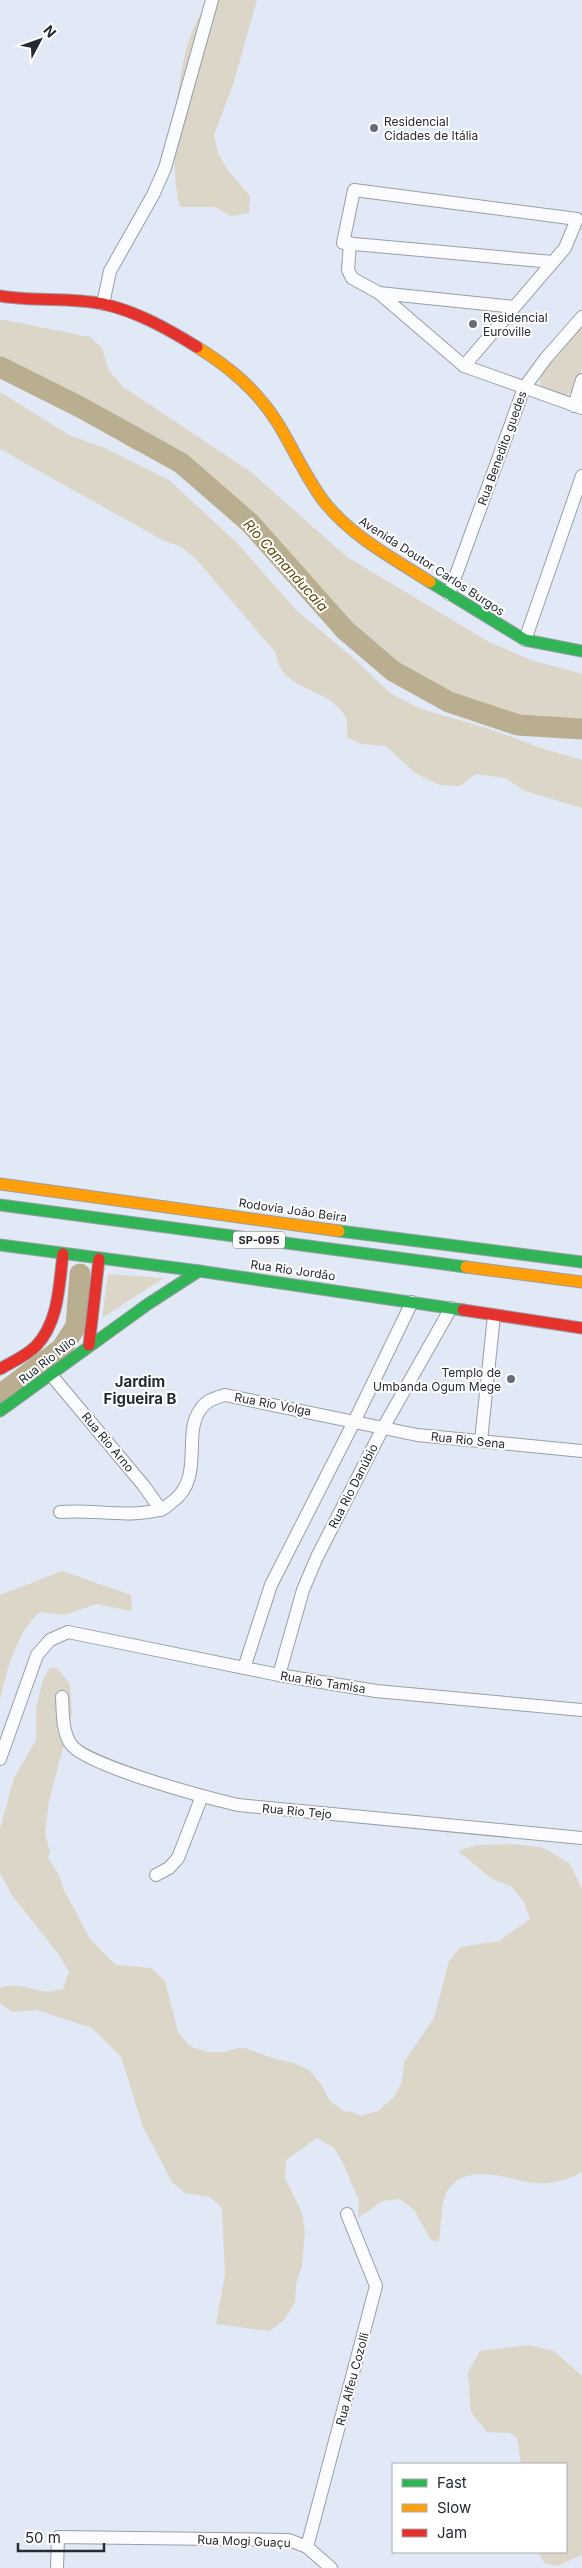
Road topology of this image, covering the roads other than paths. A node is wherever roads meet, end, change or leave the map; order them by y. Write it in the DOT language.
graph roads {
  1 [pos="212,0"];
  2 [pos="350,243"];
  3 [pos="553,262"];
  4 [pos="379,293"];
  5 [pos="0,296"];
  6 [pos="103,304"];
  7 [pos="514,307"];
  8 [pos="582,317"];
  9 [pos="464,366"];
  10 [pos="582,380"];
  11 [pos="524,388"];
  12 [pos="578,407"];
  13 [pos="582,476"];
  14 [pos="449,594"];
  15 [pos="525,640"];
  16 [pos="582,651"];
  17 [pos="0,1184"];
  18 [pos="0,1205"];
  19 [pos="0,1246"];
  20 [pos="63,1254"];
  21 [pos="99,1259"];
  22 [pos="582,1262"];
  23 [pos="199,1271"];
  24 [pos="582,1282"];
  25 [pos="412,1302"];
  26 [pos="451,1308"];
  27 [pos="494,1315"];
  28 [pos="582,1328"];
  29 [pos="89,1344"];
  30 [pos="0,1369"];
  31 [pos="52,1376"];
  32 [pos="0,1411"];
  33 [pos="355,1420"];
  34 [pos="383,1428"];
  35 [pos="481,1441"];
  36 [pos="582,1451"];
  37 [pos="161,1510"];
  38 [pos="60,1512"];
  39 [pos="244,1668"];
  40 [pos="279,1675"];
  41 [pos="62,1697"];
  42 [pos="582,1710"];
  43 [pos="0,1759"];
  44 [pos="202,1796"];
  45 [pos="582,1838"];
  46 [pos="156,1875"];
  47 [pos="347,2214"];
  48 [pos="307,2547"];
  49 [pos="57,2568"];
  50 [pos="330,2568"];
  1 -- 6 [label="street"];
  2 -- 3 [label="street"];
  2 -- 3 [label="street"];
  2 -- 4 [label="street"];
  3 -- 7 [label="street"];
  4 -- 7 [label="street"];
  4 -- 9 [label="street"];
  5 -- 6 [label="street, Avenida Doutor Carlos Burgos"];
  6 -- 14 [label="street, Avenida Doutor Carlos Burgos"];
  7 -- 9 [label="street"];
  8 -- 11 [label="street, Rua Benedito guedes"];
  9 -- 11 [label="street"];
  10 -- 12 [label="street"];
  11 -- 12 [label="street"];
  11 -- 14 [label="street, Rua Benedito guedes"];
  13 -- 15 [label="street"];
  14 -- 15 [label="street, Avenida Doutor Carlos Burgos"];
  15 -- 16 [label="street, Avenida Doutor Carlos Burgos"];
  17 -- 22 [label="street, Rodovia João Beira / SP-095"];
  18 -- 24 [label="street, SP-095"];
  19 -- 20 [label="street, Rua Rio Jordão"];
  20 -- 21 [label="street, Rua Rio Jordão"];
  20 -- 30 [label="street"];
  21 -- 23 [label="street, Rua Rio Jordão"];
  21 -- 29 [label="street, Rua Rio Nilo"];
  23 -- 25 [label="street, Rua Rio Jordão"];
  23 -- 29 [label="street"];
  25 -- 26 [label="street, Rua Rio Jordão"];
  25 -- 33 [label="street"];
  26 -- 27 [label="street, Rua Rio Jordão"];
  26 -- 34 [label="street, Rua Rio Danúbio"];
  27 -- 28 [label="street, Rua Rio Jordão"];
  27 -- 35 [label="street"];
  29 -- 31 [label="street, Rua Rio Nilo"];
  31 -- 32 [label="street, Rua Rio Nilo"];
  31 -- 37 [label="street, Rua Rio Arno"];
  33 -- 34 [label="street, Rua Rio Sena"];
  33 -- 37 [label="street, Rua Rio Volga"];
  33 -- 39 [label="street"];
  34 -- 35 [label="street, Rua Rio Sena"];
  34 -- 40 [label="street, Rua Rio Danúbio"];
  35 -- 36 [label="street, Rua Rio Sena"];
  37 -- 38 [label="street"];
  39 -- 40 [label="street, Rua Rio Tamisa"];
  39 -- 43 [label="street, Rua Rio Tamisa"];
  40 -- 42 [label="street, Rua Rio Tamisa"];
  41 -- 44 [label="street, Rua Rio Tejo"];
  44 -- 45 [label="street, Rua Rio Tejo"];
  44 -- 46 [label="street"];
  47 -- 48 [label="street, Rua Alfeu Cozolli"];
  48 -- 49 [label="street, Rua Mogi Guaçu"];
  48 -- 50 [label="street, Rua Mogi Guaçu"];
}
